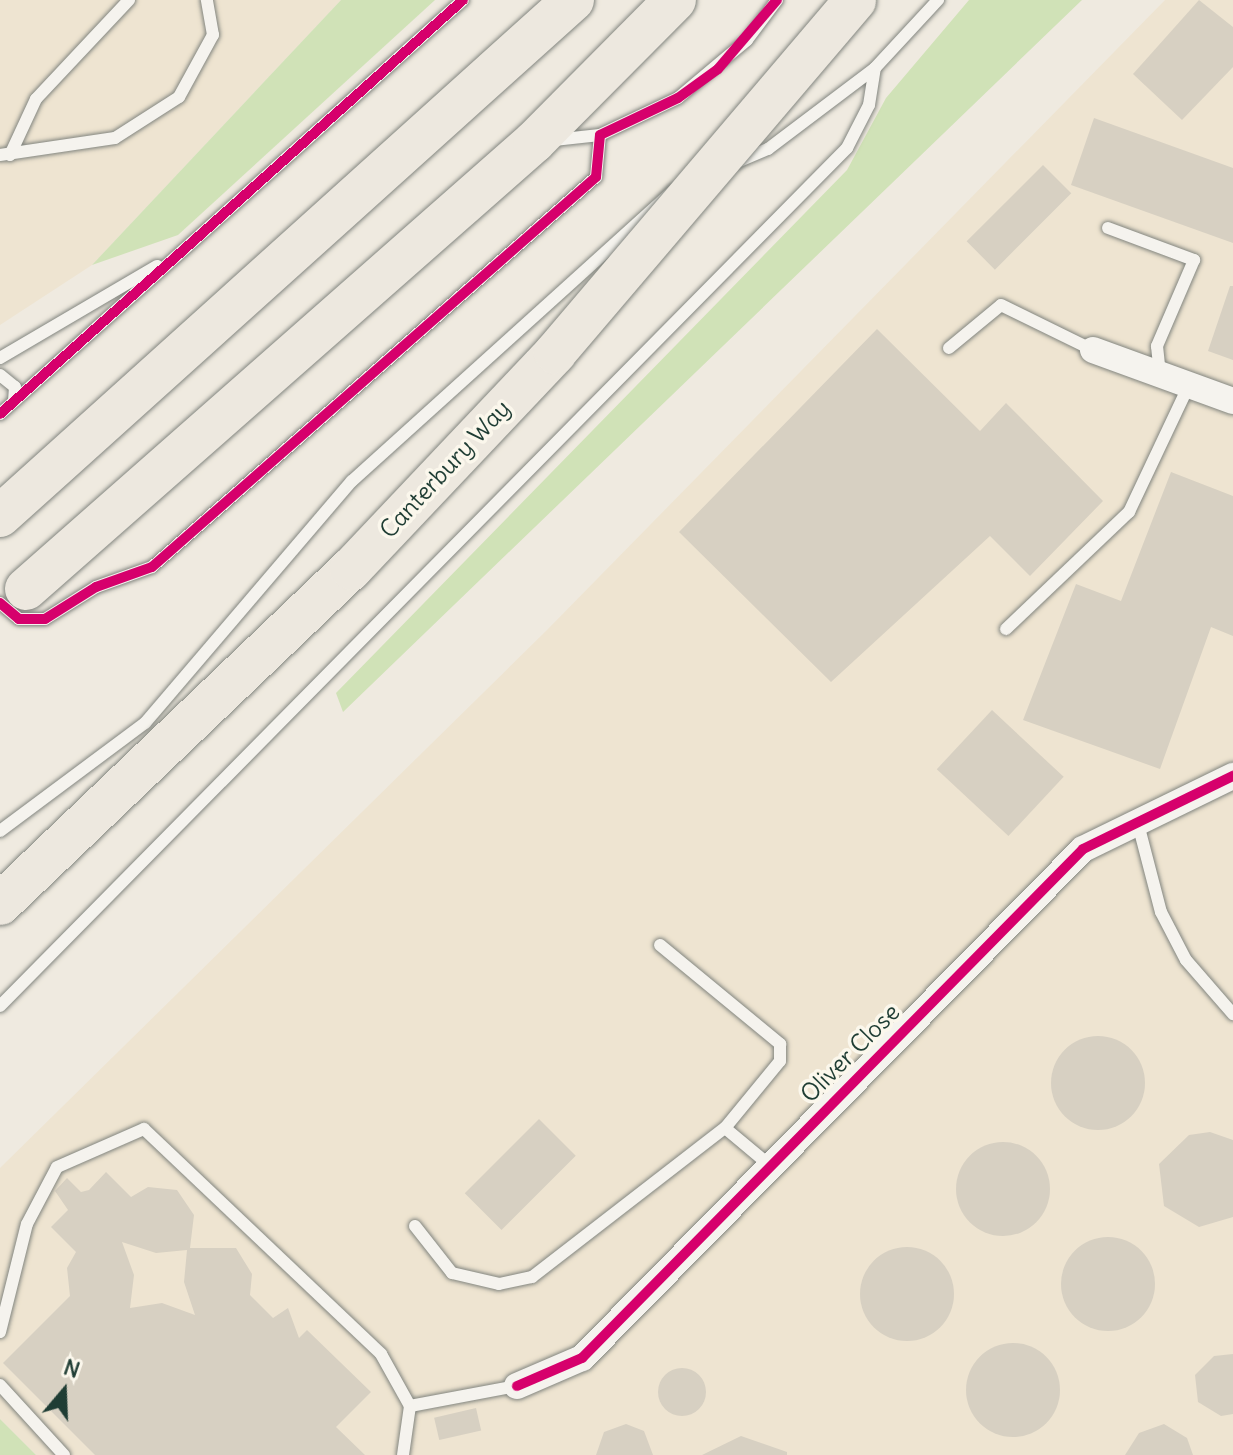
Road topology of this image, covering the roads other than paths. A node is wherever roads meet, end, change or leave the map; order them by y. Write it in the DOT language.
graph roads {
  1 [pos="129,0"];
  2 [pos="207,0"];
  3 [pos="463,0"];
  4 [pos="573,0"];
  5 [pos="675,0"];
  6 [pos="777,0"];
  7 [pos="855,0"];
  8 [pos="938,0"];
  9 [pos="875,68"];
  10 [pos="600,135"];
  11 [pos="534,142"];
  12 [pos="5,155"];
  13 [pos="1108,228"];
  14 [pos="181,253"];
  15 [pos="949,348"];
  16 [pos="1093,350"];
  17 [pos="0,358"];
  18 [pos="1160,374"];
  19 [pos="0,375"];
  20 [pos="1189,385"];
  21 [pos="14,401"];
  22 [pos="1233,401"];
  23 [pos="0,414"];
  24 [pos="0,516"];
  25 [pos="13,596"];
  26 [pos="1006,629"];
  27 [pos="1233,776"];
  28 [pos="1137,820"];
  29 [pos="0,831"];
  30 [pos="0,904"];
  31 [pos="660,945"];
  32 [pos="0,1006"];
  33 [pos="1233,1014"];
  34 [pos="725,1128"];
  35 [pos="768,1164"];
  36 [pos="415,1226"];
  37 [pos="0,1332"];
  38 [pos="0,1385"];
  39 [pos="517,1386"];
  40 [pos="410,1406"];
  41 [pos="64,1455"];
  42 [pos="403,1455"];
  1 -- 12 [label="lane"];
  2 -- 12 [label="lane"];
  3 -- 14 [label="lane"];
  4 -- 24 [label="highway"];
  5 -- 11 [label="highway"];
  6 -- 10 [label="lane"];
  7 -- 30 [label="highway, Canterbury Way, bridge"];
  8 -- 9 [label="lane"];
  9 -- 29 [label="lane"];
  9 -- 32 [label="lane"];
  10 -- 11 [label="lane"];
  10 -- 25 [label="lane"];
  11 -- 25 [label="highway"];
  13 -- 18 [label="lane"];
  14 -- 17 [label="lane"];
  14 -- 21 [label="lane"];
  15 -- 16 [label="lane"];
  16 -- 18 [label="street"];
  18 -- 20 [label="street"];
  19 -- 21 [label="lane"];
  20 -- 22 [label="street"];
  20 -- 26 [label="lane"];
  21 -- 23 [label="lane"];
  27 -- 28 [label="street, Oliver Close"];
  28 -- 33 [label="lane"];
  28 -- 35 [label="street, Oliver Close"];
  31 -- 34 [label="lane"];
  34 -- 35 [label="lane"];
  34 -- 36 [label="lane"];
  35 -- 39 [label="street, Oliver Close"];
  37 -- 40 [label="lane"];
  38 -- 41 [label="lane"];
  39 -- 40 [label="lane"];
  40 -- 42 [label="lane"];
}
